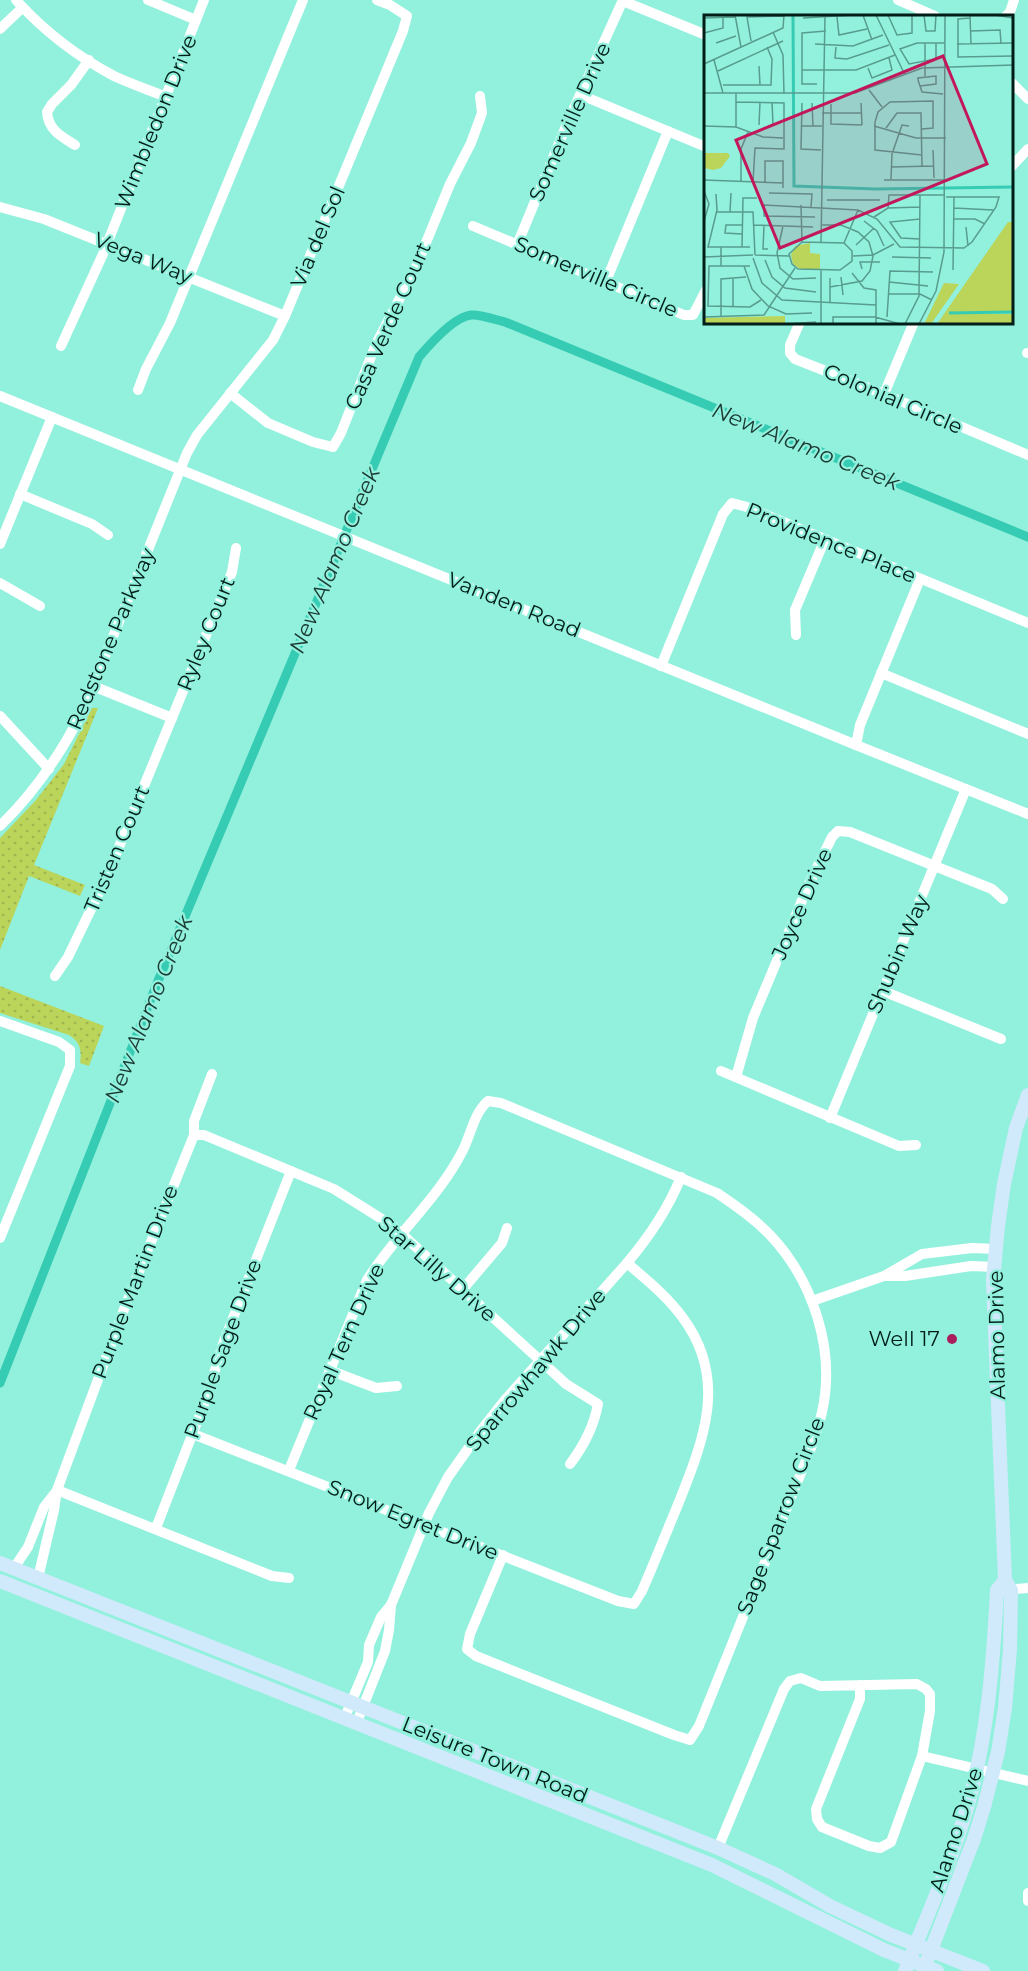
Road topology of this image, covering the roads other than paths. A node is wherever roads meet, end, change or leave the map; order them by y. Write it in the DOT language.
graph roads {
  1 [pos="148,0"];
  2 [pos="204,0"];
  3 [pos="303,0"];
  4 [pos="377,0"];
  5 [pos="898,0"];
  6 [pos="1014,0"];
  7 [pos="623,1"];
  8 [pos="19,4"];
  9 [pos="933,15"];
  10 [pos="1007,15"];
  11 [pos="196,20"];
  12 [pos="0,29"];
  13 [pos="704,35"];
  14 [pos="88,60"];
  15 [pos="1013,86"];
  16 [pos="581,95"];
  17 [pos="480,96"];
  18 [pos="166,97"];
  19 [pos="1028,99"];
  20 [pos="668,131"];
  21 [pos="75,145"];
  22 [pos="704,147"];
  23 [pos="1028,149"];
  24 [pos="1013,164"];
  25 [pos="0,207"];
  26 [pos="473,226"];
  27 [pos="107,243"];
  28 [pos="517,245"];
  29 [pos="188,277"];
  30 [pos="606,281"];
  31 [pos="704,292"];
  32 [pos="285,316"];
  33 [pos="799,324"];
  34 [pos="913,324"];
  35 [pos="61,346"];
  36 [pos="138,390"];
  37 [pos="230,393"];
  38 [pos="884,394"];
  39 [pos="0,396"];
  40 [pos="52,417"];
  41 [pos="1028,455"];
  42 [pos="181,469"];
  43 [pos="20,494"];
  44 [pos="108,535"];
  45 [pos="825,539"];
  46 [pos="0,544"];
  47 [pos="236,548"];
  48 [pos="920,579"];
  49 [pos="0,583"];
  50 [pos="40,606"];
  51 [pos="1028,623"];
  52 [pos="796,635"];
  53 [pos="661,666"];
  54 [pos="881,673"];
  55 [pos="93,686"];
  56 [pos="0,716"];
  57 [pos="172,718"];
  58 [pos="1028,734"];
  59 [pos="856,745"];
  60 [pos="49,770"];
  61 [pos="966,789"];
  62 [pos="1028,814"];
  63 [pos="0,826"];
  64 [pos="934,866"];
  65 [pos="1003,899"];
  66 [pos="55,976"];
  67 [pos="883,991"];
  68 [pos="0,1021"];
  69 [pos="1001,1039"];
  70 [pos="721,1071"];
  71 [pos="212,1074"];
  72 [pos="736,1077"];
  73 [pos="1028,1095"];
  74 [pos="488,1101"];
  75 [pos="830,1118"];
  76 [pos="194,1135"];
  77 [pos="916,1145"];
  78 [pos="291,1171"];
  79 [pos="681,1177"];
  80 [pos="507,1228"];
  81 [pos="401,1233"];
  82 [pos="0,1238"];
  83 [pos="996,1249"];
  84 [pos="627,1263"];
  85 [pos="995,1267"];
  86 [pos="884,1276"];
  87 [pos="463,1289"];
  88 [pos="812,1301"];
  89 [pos="540,1361"];
  90 [pos="329,1370"];
  91 [pos="397,1386"];
  92 [pos="192,1434"];
  93 [pos="570,1464"];
  94 [pos="289,1470"];
  95 [pos="57,1490"];
  96 [pos="424,1524"];
  97 [pos="156,1528"];
  98 [pos="502,1555"];
  99 [pos="0,1563"];
  100 [pos="14,1568"];
  101 [pos="38,1578"];
  102 [pos="289,1578"];
  103 [pos="0,1581"];
  104 [pos="1004,1586"];
  105 [pos="1028,1588"];
  106 [pos="391,1605"];
  107 [pos="860,1685"];
  108 [pos="357,1706"];
  109 [pos="351,1720"];
  110 [pos="922,1756"];
  111 [pos="977,1770"];
  112 [pos="993,1774"];
  113 [pos="1028,1781"];
  114 [pos="718,1848"];
  115 [pos="1028,1893"];
  116 [pos="1028,1901"];
  117 [pos="916,1944"];
  118 [pos="931,1950"];
  119 [pos="907,1966"];
  120 [pos="928,1969"];
  121 [pos="983,1971"];
  1 -- 11 [label="street"];
  2 -- 11 [label="street, Wimbledon Drive"];
  3 -- 29 [label="street"];
  4 -- 32 [label="street, Via del Sol"];
  5 -- 9 [label="street"];
  6 -- 10 [label="street"];
  7 -- 13 [label="street"];
  7 -- 16 [label="street, Somerville Drive"];
  8 -- 12 [label="street"];
  8 -- 14 [label="street"];
  11 -- 18 [label="street, Wimbledon Drive"];
  14 -- 18 [label="street"];
  14 -- 21 [label="street"];
  15 -- 19 [label="street"];
  16 -- 20 [label="street"];
  16 -- 28 [label="street, Somerville Drive"];
  17 -- 37 [label="street, Casa Verde Court"];
  18 -- 27 [label="street, Wimbledon Drive"];
  20 -- 22 [label="street"];
  20 -- 30 [label="street"];
  23 -- 24 [label="street"];
  25 -- 27 [label="street, Vega Way"];
  26 -- 28 [label="street, Somerville Circle"];
  27 -- 29 [label="street, Vega Way"];
  27 -- 35 [label="street, Wimbledon Drive"];
  28 -- 30 [label="street, Somerville Circle"];
  29 -- 32 [label="street, Vega Way"];
  29 -- 36 [label="street"];
  30 -- 31 [label="street, Somerville Circle"];
  32 -- 37 [label="street, Via del Sol"];
  33 -- 38 [label="street, Colonial Circle"];
  34 -- 38 [label="street"];
  37 -- 42 [label="street, Via del Sol"];
  38 -- 41 [label="street, Colonial Circle"];
  39 -- 40 [label="street, Vanden Road"];
  40 -- 42 [label="street, Vanden Road"];
  40 -- 43 [label="street"];
  42 -- 53 [label="street, Vanden Road"];
  42 -- 55 [label="street, Redstone Parkway"];
  43 -- 44 [label="street"];
  43 -- 46 [label="street"];
  45 -- 48 [label="street, Providence Place"];
  45 -- 52 [label="street"];
  45 -- 53 [label="street, Providence Place"];
  47 -- 57 [label="street, Ryley Court"];
  48 -- 51 [label="street, Providence Place"];
  48 -- 54 [label="street"];
  49 -- 50 [label="street"];
  53 -- 59 [label="street, Vanden Road"];
  54 -- 58 [label="street"];
  54 -- 59 [label="street"];
  55 -- 57 [label="street"];
  55 -- 60 [label="street, Redstone Parkway"];
  56 -- 60 [label="street"];
  57 -- 66 [label="street, Tristen Court"];
  59 -- 61 [label="street, Vanden Road"];
  60 -- 63 [label="street, Redstone Parkway"];
  61 -- 62 [label="street, Vanden Road"];
  61 -- 64 [label="street, Shubin Way"];
  64 -- 65 [label="street"];
  64 -- 67 [label="street, Shubin Way"];
  64 -- 72 [label="street, Joyce Drive"];
  67 -- 69 [label="street"];
  67 -- 75 [label="street, Shubin Way"];
  68 -- 82 [label="street"];
  70 -- 72 [label="street"];
  71 -- 76 [label="street, Purple Martin Drive"];
  72 -- 75 [label="street"];
  73 -- 83 [label="main road, Alamo Drive"];
  74 -- 79 [label="street, Sage Sparrow Circle"];
  74 -- 81 [label="street, Royal Tern Drive"];
  75 -- 77 [label="street"];
  76 -- 78 [label="street, Star Lilly Drive"];
  76 -- 95 [label="street, Purple Martin Drive"];
  78 -- 81 [label="street, Star Lilly Drive"];
  78 -- 92 [label="street, Purple Sage Drive"];
  79 -- 84 [label="street, Sparrowhawk Drive"];
  79 -- 88 [label="street, Sage Sparrow Circle"];
  80 -- 87 [label="street"];
  81 -- 87 [label="street, Star Lilly Drive"];
  81 -- 90 [label="street, Royal Tern Drive"];
  83 -- 85 [label="main road, Alamo Drive"];
  83 -- 86 [label="street"];
  84 -- 89 [label="street, Sparrowhawk Drive"];
  84 -- 98 [label="street, Snow Egret Drive"];
  85 -- 86 [label="street"];
  85 -- 104 [label="main road, Alamo Drive"];
  86 -- 88 [label="street"];
  87 -- 89 [label="street, Star Lilly Drive"];
  88 -- 98 [label="street, Sage Sparrow Circle"];
  89 -- 93 [label="street, Star Lilly Drive"];
  89 -- 96 [label="street, Sparrowhawk Drive"];
  90 -- 91 [label="street"];
  90 -- 94 [label="street, Royal Tern Drive"];
  92 -- 94 [label="street, Snow Egret Drive"];
  92 -- 97 [label="street, Purple Sage Drive"];
  94 -- 96 [label="street, Snow Egret Drive"];
  95 -- 97 [label="street"];
  95 -- 100 [label="street, Purple Martin Drive"];
  95 -- 101 [label="street, Purple Martin Drive"];
  96 -- 98 [label="street, Snow Egret Drive"];
  96 -- 106 [label="street, Sparrowhawk Drive"];
  97 -- 102 [label="street"];
  99 -- 100 [label="main road, Leisure Town Road"];
  100 -- 101 [label="main road, Leisure Town Road"];
  101 -- 108 [label="main road, Leisure Town Road"];
  103 -- 109 [label="main road, Leisure Town Road"];
  104 -- 105 [label="street"];
  104 -- 111 [label="main road, Alamo Drive"];
  104 -- 112 [label="main road, Alamo Drive"];
  106 -- 108 [label="street, Sparrowhawk Drive"];
  106 -- 108 [label="street, Sparrowhawk Drive"];
  107 -- 110 [label="street"];
  107 -- 110 [label="street"];
  107 -- 114 [label="street"];
  108 -- 109 [label="street, Sparrowhawk Drive"];
  108 -- 114 [label="main road, Leisure Town Road"];
  109 -- 119 [label="main road, Leisure Town Road"];
  110 -- 111 [label="street"];
  111 -- 112 [label="street"];
  111 -- 117 [label="main road, Alamo Drive"];
  112 -- 113 [label="street"];
  112 -- 118 [label="main road, Alamo Drive"];
  114 -- 117 [label="main road, Leisure Town Road"];
  115 -- 116 [label="street"];
  117 -- 118 [label="main road, Leisure Town Road"];
  117 -- 119 [label="main road, Alamo Drive"];
  118 -- 120 [label="main road, Alamo Drive"];
  118 -- 121 [label="main road, Leisure Town Road"];
  119 -- 120 [label="main road, Leisure Town Road"];
}
